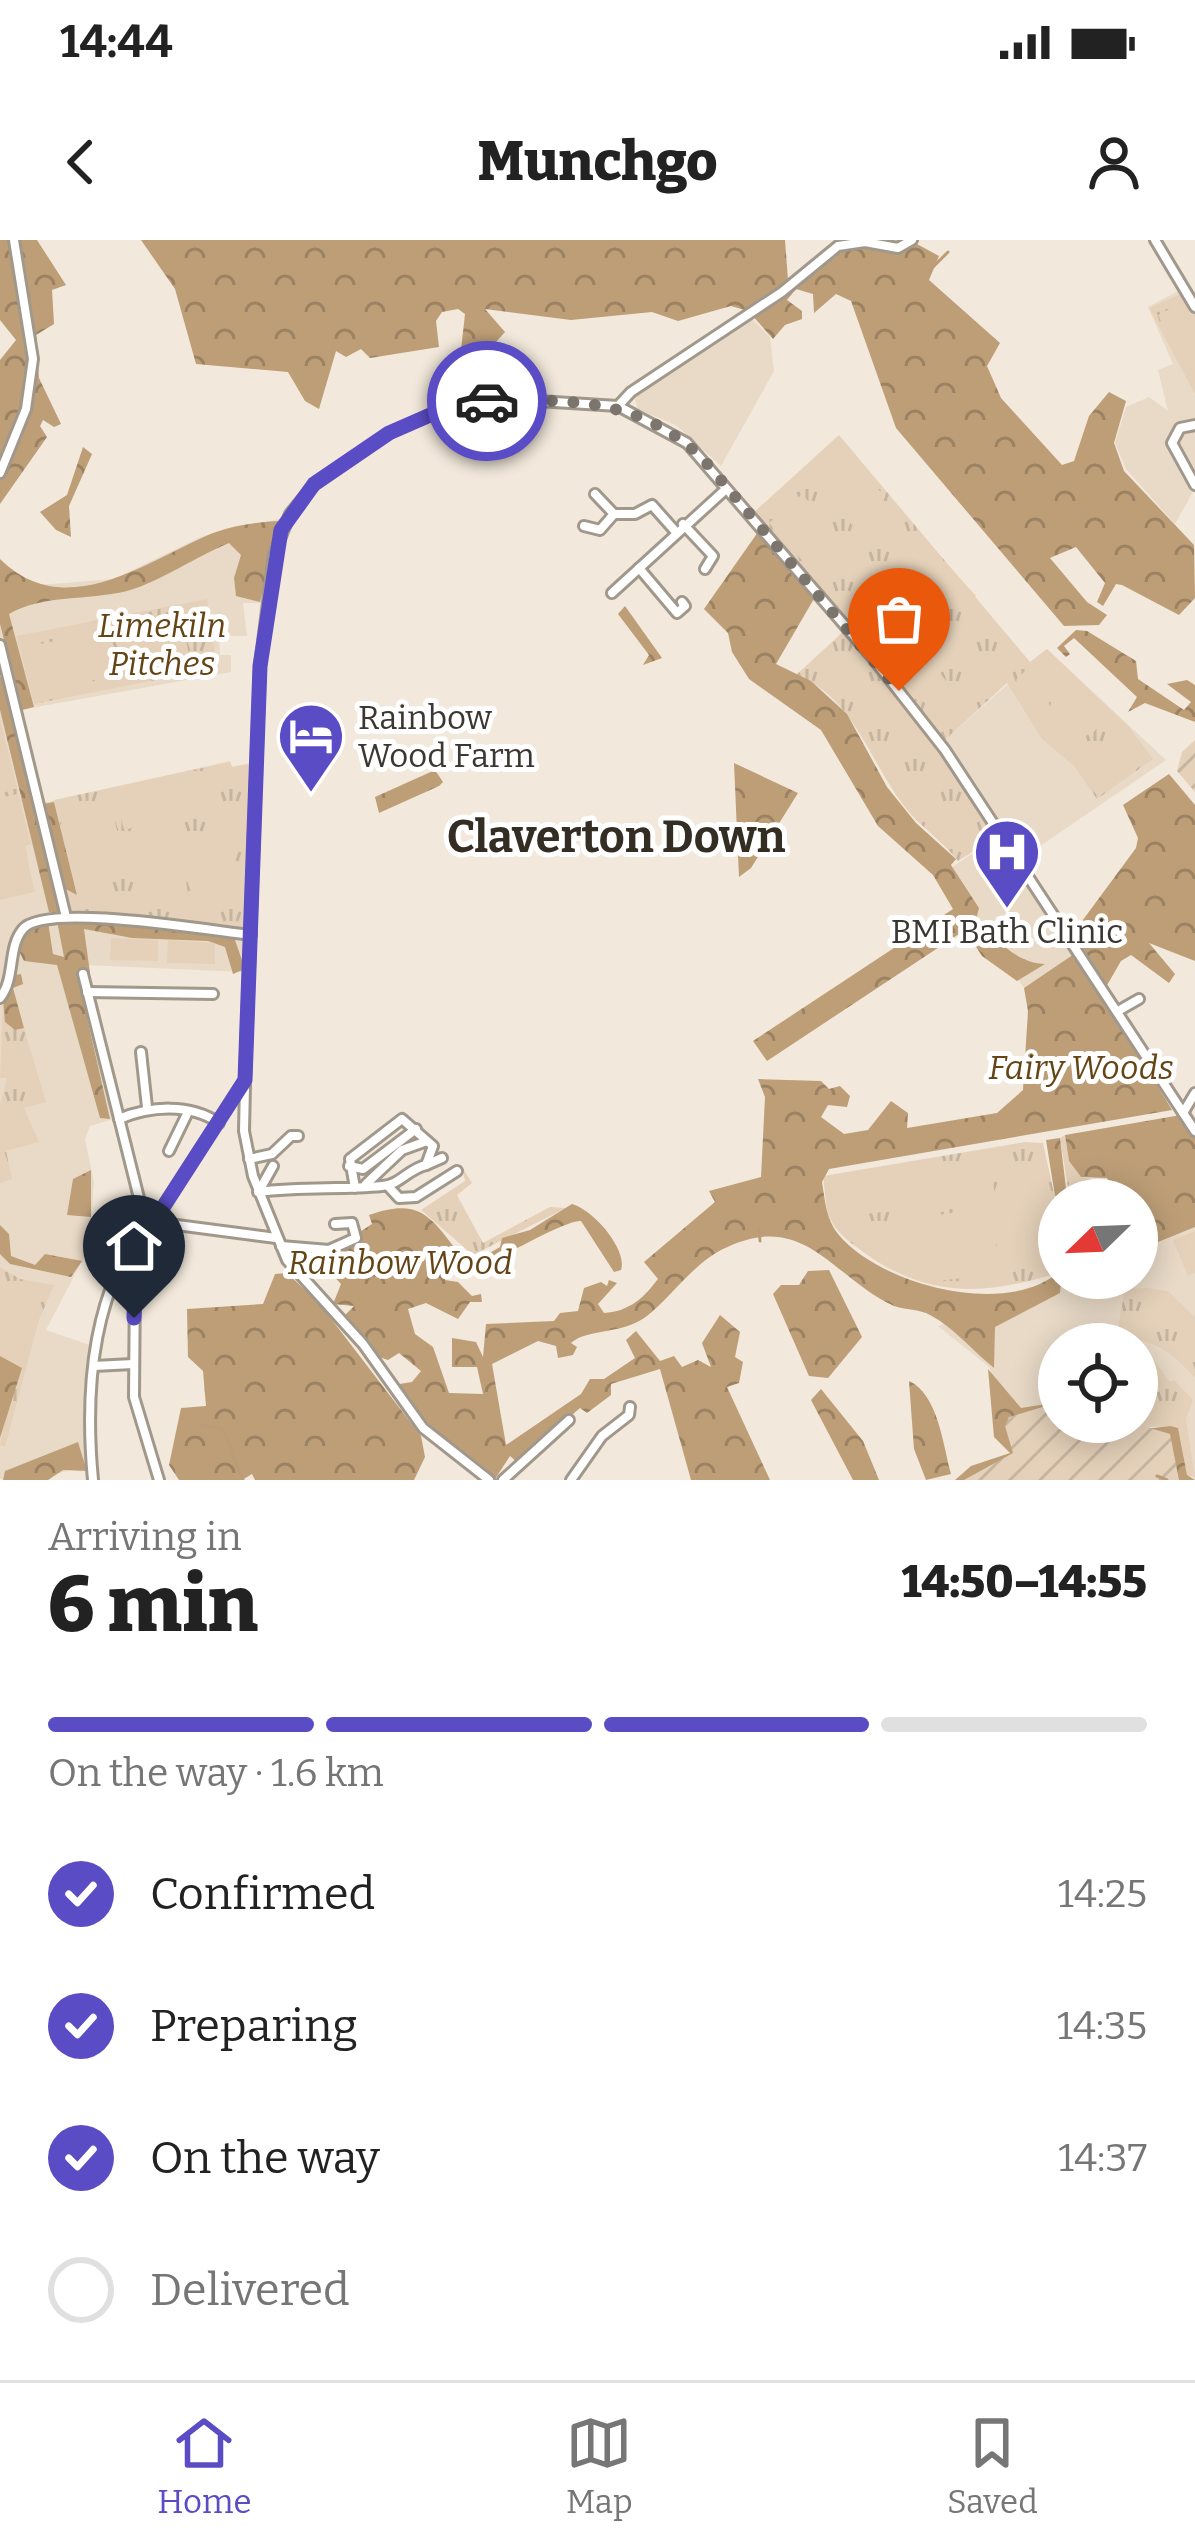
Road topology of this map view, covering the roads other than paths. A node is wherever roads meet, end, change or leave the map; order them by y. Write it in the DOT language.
graph roads {
  1 [pos="14,240"];
  2 [pos="912,240"];
  3 [pos="1155,240"];
  4 [pos="1195,307"];
  5 [pos="618,406"];
  6 [pos="1195,425"];
  7 [pos="0,473"];
  8 [pos="1195,485"];
  9 [pos="726,489"];
  10 [pos="595,494"];
  11 [pos="614,514"];
  12 [pos="584,526"];
  13 [pos="679,528"];
  14 [pos="639,568"];
  15 [pos="705,570"];
  16 [pos="612,592"];
  17 [pos="682,602"];
  18 [pos="0,645"];
  19 [pos="66,917"];
  20 [pos="251,934"];
  21 [pos="82,974"];
  22 [pos="87,992"];
  23 [pos="213,994"];
  24 [pos="0,998"];
  25 [pos="1139,999"];
  26 [pos="1118,1011"];
  27 [pos="141,1052"];
  28 [pos="241,1088"];
  29 [pos="1195,1093"];
  30 [pos="147,1107"];
  31 [pos="188,1112"];
  32 [pos="1183,1113"];
  33 [pos="118,1119"];
  34 [pos="219,1124"];
  35 [pos="416,1129"];
  36 [pos="1195,1131"];
  37 [pos="298,1136"];
  38 [pos="434,1144"];
  39 [pos="169,1151"];
  40 [pos="249,1159"];
  41 [pos="274,1166"];
  42 [pos="349,1166"];
  43 [pos="426,1166"];
  44 [pos="360,1186"];
  45 [pos="388,1186"];
  46 [pos="258,1192"];
  47 [pos="146,1220"];
  48 [pos="335,1224"];
  49 [pos="278,1242"];
  50 [pos="140,1250"];
  51 [pos="133,1364"];
  52 [pos="94,1366"];
  53 [pos="630,1407"];
  54 [pos="569,1420"];
  55 [pos="93,1480"];
  56 [pos="159,1480"];
  57 [pos="489,1480"];
  58 [pos="503,1480"];
  59 [pos="571,1480"];
  1 -- 7 [label="street"];
  2 -- 5 [label="street"];
  3 -- 4 [label="street"];
  5 -- 9 [label="street"];
  5 -- 20 [label="street"];
  6 -- 8 [label="street"];
  9 -- 13 [label="street"];
  9 -- 26 [label="street"];
  10 -- 11 [label="street"];
  11 -- 12 [label="street"];
  11 -- 13 [label="street"];
  13 -- 14 [label="street"];
  13 -- 15 [label="street"];
  14 -- 16 [label="street"];
  14 -- 17 [label="street"];
  18 -- 19 [label="street"];
  19 -- 20 [label="street"];
  19 -- 24 [label="street"];
  20 -- 28 [label="street"];
  21 -- 22 [label="street"];
  22 -- 23 [label="street"];
  22 -- 33 [label="street"];
  25 -- 26 [label="street"];
  26 -- 32 [label="street"];
  27 -- 30 [label="street"];
  28 -- 34 [label="street"];
  28 -- 40 [label="street"];
  29 -- 32 [label="street"];
  30 -- 31 [label="street"];
  30 -- 33 [label="street"];
  31 -- 34 [label="street"];
  31 -- 39 [label="street"];
  32 -- 36 [label="street"];
  33 -- 47 [label="street"];
  34 -- 47 [label="street"];
  35 -- 38 [label="street"];
  35 -- 42 [label="street"];
  35 -- 42 [label="street"];
  37 -- 40 [label="street"];
  38 -- 43 [label="street"];
  38 -- 44 [label="street"];
  40 -- 46 [label="street"];
  41 -- 46 [label="street"];
  42 -- 44 [label="street"];
  43 -- 45 [label="street"];
  43 -- 45 [label="street"];
  44 -- 45 [label="street"];
  44 -- 46 [label="street"];
  46 -- 49 [label="street"];
  47 -- 49 [label="street"];
  47 -- 50 [label="street"];
  48 -- 49 [label="street"];
  49 -- 57 [label="street"];
  50 -- 51 [label="street"];
  50 -- 52 [label="street"];
  51 -- 52 [label="street"];
  51 -- 56 [label="street"];
  52 -- 55 [label="street"];
  53 -- 59 [label="street"];
  54 -- 58 [label="street"];
}
